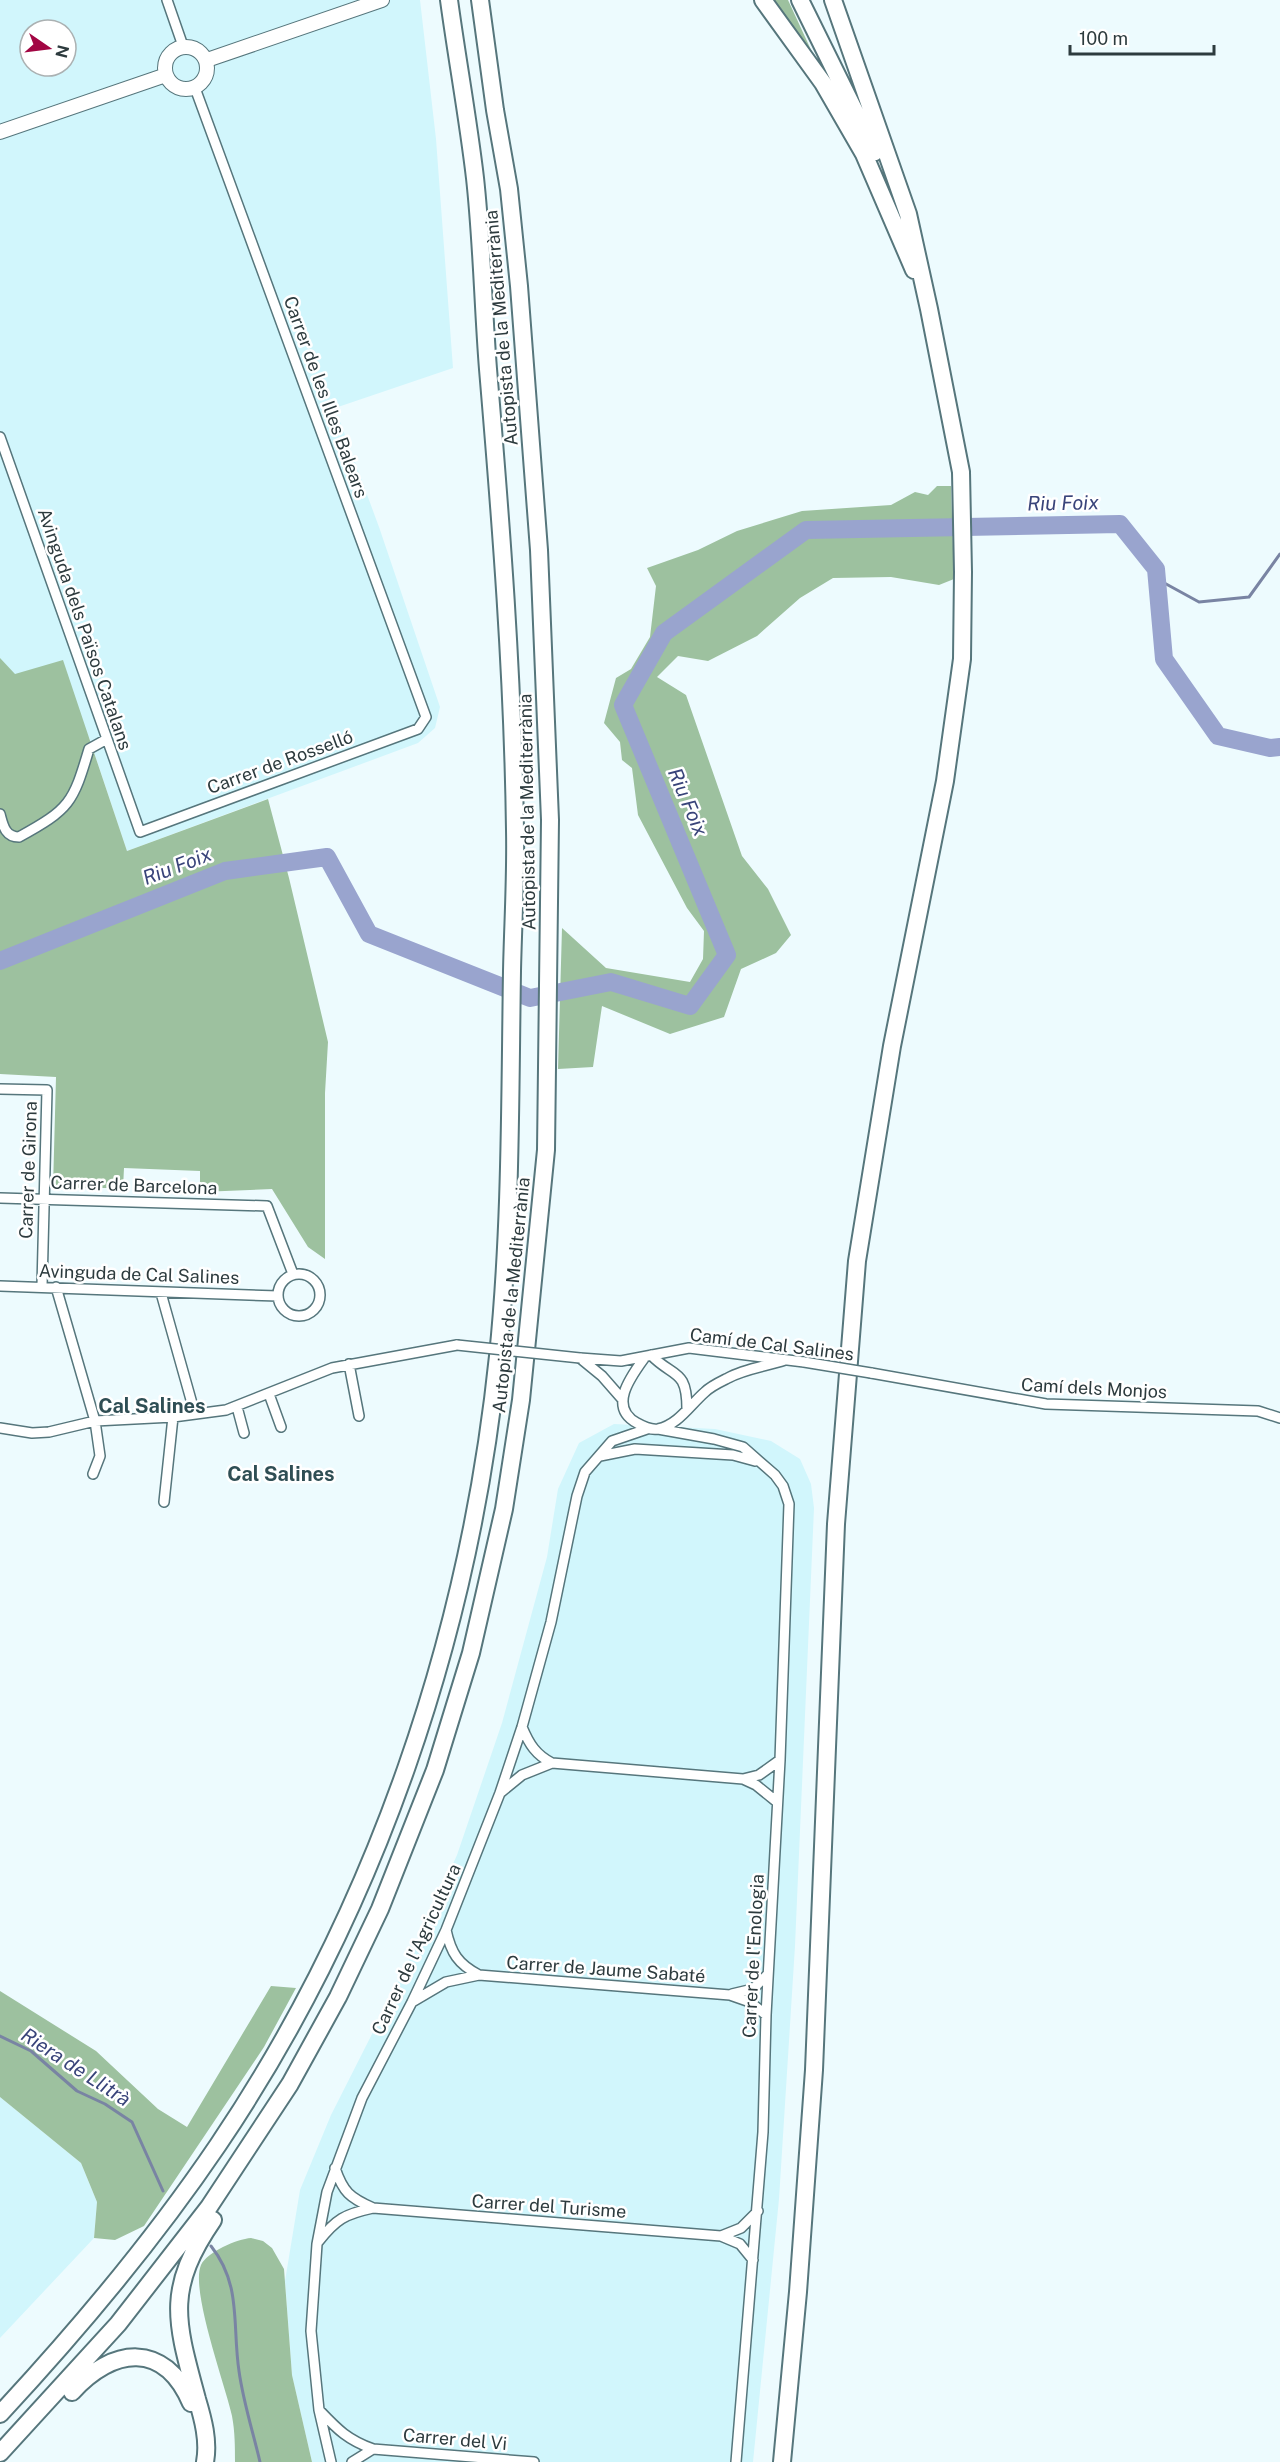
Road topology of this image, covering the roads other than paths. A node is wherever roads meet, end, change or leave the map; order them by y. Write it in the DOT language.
graph roads {
  1 [pos="167,0"];
  2 [pos="382,0"];
  3 [pos="449,0"];
  4 [pos="480,0"];
  5 [pos="764,0"];
  6 [pos="800,0"];
  7 [pos="833,0"];
  8 [pos="183,46"];
  9 [pos="207,60"];
  10 [pos="166,75"];
  11 [pos="195,88"];
  12 [pos="0,132"];
  13 [pos="926,294"];
  14 [pos="0,437"];
  15 [pos="426,717"];
  16 [pos="107,739"];
  17 [pos="0,814"];
  18 [pos="140,832"];
  19 [pos="0,1089"];
  20 [pos="0,1198"];
  21 [pos="43,1199"];
  22 [pos="293,1274"];
  23 [pos="0,1286"];
  24 [pos="42,1286"];
  25 [pos="56,1287"];
  26 [pos="161,1293"];
  27 [pos="278,1296"];
  28 [pos="648,1356"];
  29 [pos="580,1358"];
  30 [pos="785,1360"];
  31 [pos="349,1364"];
  32 [pos="871,1373"];
  33 [pos="269,1394"];
  34 [pos="623,1400"];
  35 [pos="237,1407"];
  36 [pos="687,1409"];
  37 [pos="195,1414"];
  38 [pos="359,1416"];
  39 [pos="173,1417"];
  40 [pos="1280,1418"];
  41 [pos="95,1420"];
  42 [pos="281,1427"];
  43 [pos="0,1428"];
  44 [pos="647,1429"];
  45 [pos="658,1429"];
  46 [pos="244,1433"];
  47 [pos="600,1456"];
  48 [pos="759,1463"];
  49 [pos="93,1474"];
  50 [pos="164,1502"];
  51 [pos="522,1727"];
  52 [pos="780,1761"];
  53 [pos="552,1763"];
  54 [pos="743,1779"];
  55 [pos="500,1793"];
  56 [pos="777,1802"];
  57 [pos="446,1930"];
  58 [pos="768,1974"];
  59 [pos="479,1976"];
  60 [pos="730,1995"];
  61 [pos="412,2002"];
  62 [pos="766,2015"];
  63 [pos="314,2040"];
  64 [pos="334,2168"];
  65 [pos="374,2208"];
  66 [pos="758,2211"];
  67 [pos="722,2236"];
  68 [pos="317,2244"];
  69 [pos="753,2260"];
  70 [pos="319,2410"];
  71 [pos="0,2414"];
  72 [pos="19,2433"];
  73 [pos="373,2449"];
  74 [pos="0,2453"];
  75 [pos="736,2458"];
  76 [pos="197,2462"];
  77 [pos="205,2462"];
  78 [pos="331,2462"];
  79 [pos="352,2462"];
  80 [pos="534,2462"];
  81 [pos="730,2462"];
  82 [pos="782,2462"];
  1 -- 8 [label="street"];
  2 -- 9 [label="street"];
  3 -- 71 [label="highway, Autopista de la Mediterrània"];
  4 -- 63 [label="highway, Autopista de la Mediterrània"];
  5 -- 13 [label="highway"];
  6 -- 13 [label="highway"];
  7 -- 13 [label="highway"];
  8 -- 9 [label="street"];
  8 -- 10 [label="street"];
  9 -- 11 [label="street"];
  10 -- 11 [label="street"];
  10 -- 12 [label="street"];
  11 -- 15 [label="street, Carrer de les Illes Balears"];
  13 -- 82 [label="highway"];
  14 -- 16 [label="street, Avinguda dels Països Catalans"];
  15 -- 18 [label="street, Carrer de Rosselló"];
  16 -- 17 [label="street"];
  16 -- 18 [label="street, Avinguda dels Països Catalans"];
  19 -- 21 [label="street, Carrer de Girona"];
  20 -- 21 [label="street, Carrer de Barcelona"];
  21 -- 22 [label="street, Carrer de Barcelona"];
  21 -- 24 [label="street, Carrer de Girona"];
  22 -- 27 [label="street"];
  22 -- 27 [label="street"];
  23 -- 24 [label="street, Avinguda de Cal Salines"];
  24 -- 25 [label="street, Avinguda de Cal Salines"];
  25 -- 26 [label="street, Avinguda de Cal Salines"];
  25 -- 41 [label="street"];
  26 -- 27 [label="street, Avinguda de Cal Salines"];
  26 -- 37 [label="street"];
  28 -- 29 [label="street, Camí de Cal Salines"];
  28 -- 30 [label="street, Camí de Cal Salines"];
  28 -- 34 [label="street"];
  28 -- 36 [label="street"];
  29 -- 31 [label="street, Camí de Cal Salines, bridge"];
  29 -- 34 [label="street"];
  30 -- 32 [label="street, Camí de Cal Salines, bridge"];
  30 -- 36 [label="street"];
  31 -- 33 [label="street, Camí de Cal Salines"];
  31 -- 38 [label="street"];
  32 -- 40 [label="street, Camí dels Monjos"];
  33 -- 35 [label="street, Camí de Cal Salines"];
  33 -- 42 [label="street"];
  34 -- 44 [label="street"];
  35 -- 37 [label="street, Camí de Cal Salines"];
  35 -- 46 [label="street"];
  36 -- 45 [label="street"];
  37 -- 39 [label="street, Camí de Cal Salines"];
  39 -- 41 [label="street, Camí de Cal Salines"];
  39 -- 50 [label="street"];
  41 -- 43 [label="street, Camí de Cal Salines"];
  41 -- 49 [label="street"];
  44 -- 45 [label="street"];
  44 -- 47 [label="street, Carrer de l'Agricultura"];
  45 -- 48 [label="street, Carrer de l'Enologia"];
  47 -- 48 [label="street"];
  47 -- 51 [label="street, Carrer de l'Agricultura"];
  48 -- 52 [label="street, Carrer de l'Enologia"];
  51 -- 53 [label="street"];
  51 -- 55 [label="street, Carrer de l'Agricultura"];
  52 -- 54 [label="street"];
  52 -- 56 [label="street, Carrer de l'Enologia"];
  53 -- 54 [label="street"];
  53 -- 55 [label="street"];
  54 -- 56 [label="street"];
  55 -- 57 [label="street, Carrer de l'Agricultura"];
  56 -- 58 [label="street, Carrer de l'Enologia"];
  57 -- 59 [label="street, Carrer de Jaume Sabaté"];
  57 -- 61 [label="street, Carrer de l'Agricultura"];
  58 -- 60 [label="street, Carrer de Jaume Sabaté"];
  58 -- 62 [label="street, Carrer de l'Enologia"];
  59 -- 60 [label="street, Carrer de Jaume Sabaté"];
  59 -- 61 [label="street, Carrer de Jaume Sabaté"];
  60 -- 62 [label="street, Carrer de Jaume Sabaté"];
  61 -- 64 [label="street, Carrer de l'Agricultura"];
  62 -- 66 [label="street, Carrer de l'Enologia"];
  63 -- 72 [label="highway, Autopista de la Mediterrània"];
  63 -- 77 [label="highway"];
  64 -- 65 [label="street, Carrer del Turisme"];
  64 -- 68 [label="street, Carrer de l'Agricultura"];
  65 -- 67 [label="street, Carrer del Turisme"];
  65 -- 68 [label="street, Carrer del Turisme"];
  66 -- 67 [label="street"];
  66 -- 69 [label="street, Carrer de l'Enologia"];
  67 -- 69 [label="street, Carrer del Turisme"];
  68 -- 70 [label="street, Carrer de l'Agricultura"];
  69 -- 75 [label="street, Carrer de l'Enologia"];
  70 -- 73 [label="street, Carrer del Vi"];
  70 -- 78 [label="street, Carrer de l'Agricultura"];
  72 -- 74 [label="highway, Autopista de la Mediterrània"];
  72 -- 76 [label="highway"];
  73 -- 79 [label="street"];
  73 -- 80 [label="street, Carrer del Vi"];
  75 -- 81 [label="street"];
}
